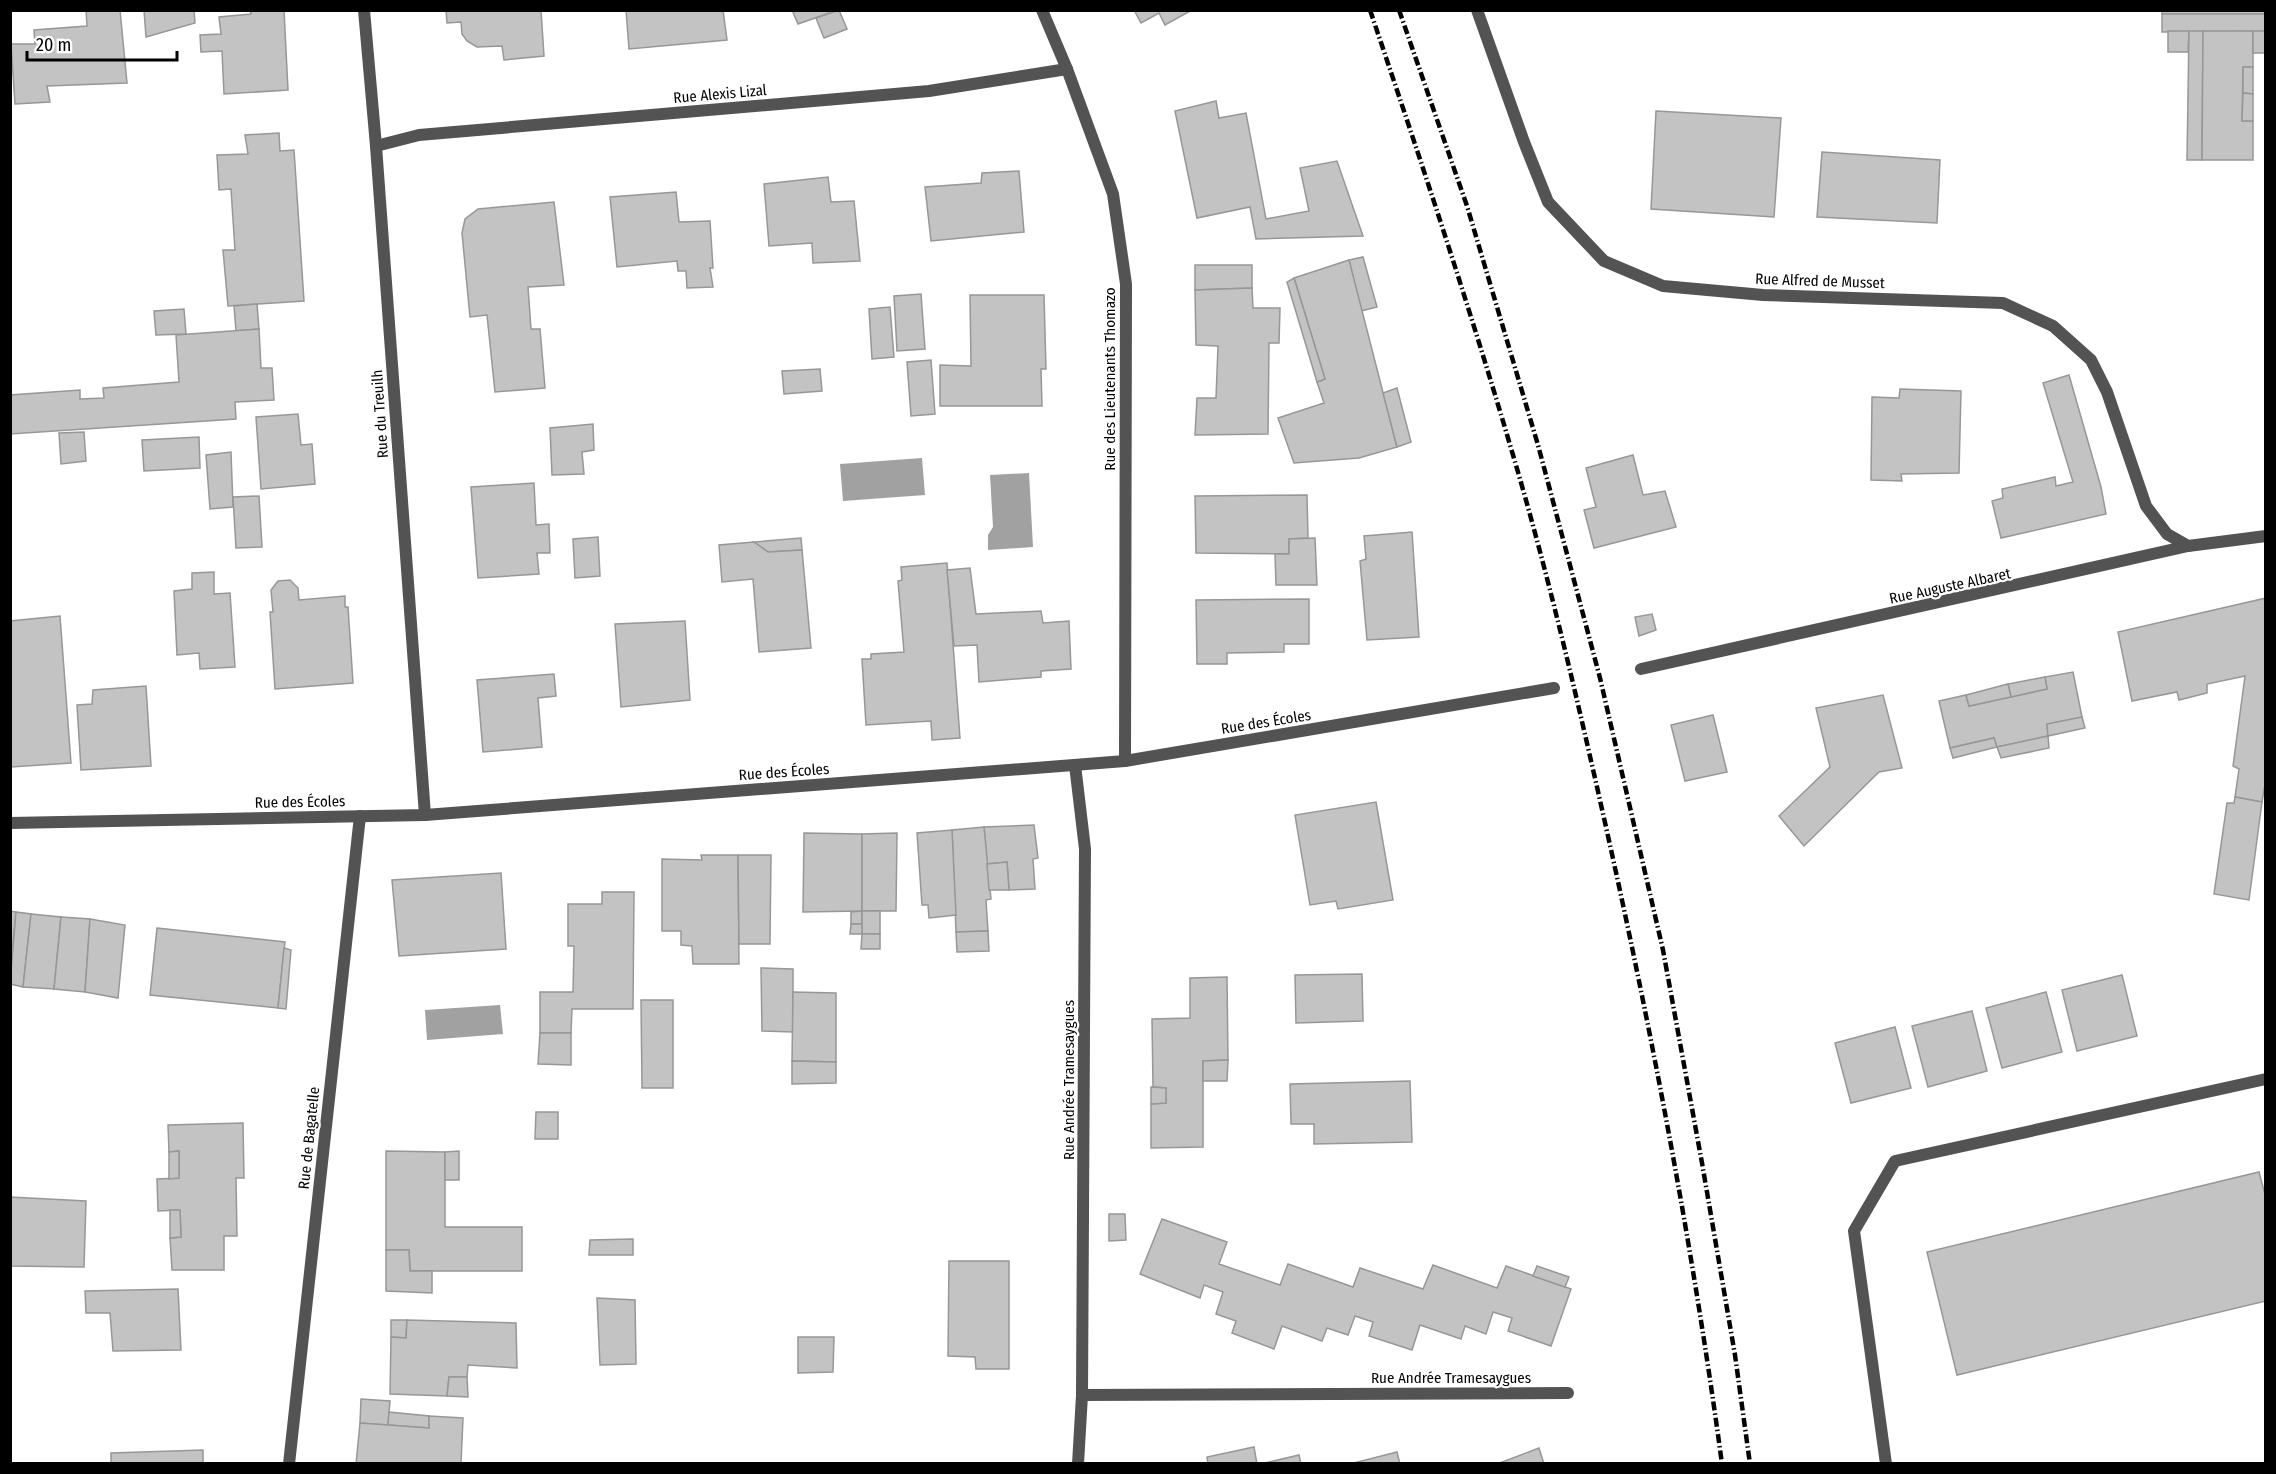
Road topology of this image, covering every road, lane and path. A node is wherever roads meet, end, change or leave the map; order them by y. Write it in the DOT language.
graph roads {
  1 [pos="364,10"];
  2 [pos="1041,10"];
  3 [pos="1477,10"];
  4 [pos="1067,69"];
  5 [pos="376,146"];
  6 [pos="2265,536"];
  7 [pos="2188,546"];
  8 [pos="1641,669"];
  9 [pos="1554,688"];
  10 [pos="1125,761"];
  11 [pos="1075,765"];
  12 [pos="425,815"];
  13 [pos="360,816"];
  14 [pos="10,824"];
  15 [pos="2265,1079"];
  16 [pos="1568,1393"];
  17 [pos="1082,1395"];
  18 [pos="289,1464"];
  19 [pos="1078,1464"];
  20 [pos="1886,1464"];
  1 -- 5 [label="street, Rue du Treuilh"];
  2 -- 4 [label="street, Rue des Lieutenants Thomazo"];
  3 -- 7 [label="street, Rue Alfred de Musset"];
  4 -- 5 [label="street, Rue Alexis Lizal"];
  4 -- 10 [label="street, Rue des Lieutenants Thomazo"];
  5 -- 12 [label="street, Rue du Treuilh"];
  6 -- 7 [label="street, Rue Auguste Albaret"];
  7 -- 8 [label="street, Rue Auguste Albaret"];
  9 -- 10 [label="street, Rue des Écoles"];
  10 -- 11 [label="street, Rue des Écoles"];
  11 -- 12 [label="street, Rue des Écoles"];
  11 -- 17 [label="street, Rue Andrée Tramesaygues"];
  12 -- 13 [label="street, Rue des Écoles"];
  13 -- 14 [label="street, Rue des Écoles"];
  13 -- 18 [label="street, Rue de Bagatelle"];
  15 -- 20 [label="street"];
  16 -- 17 [label="street, Rue Andrée Tramesaygues"];
  17 -- 19 [label="street, Rue Andrée Tramesaygues"];
}
